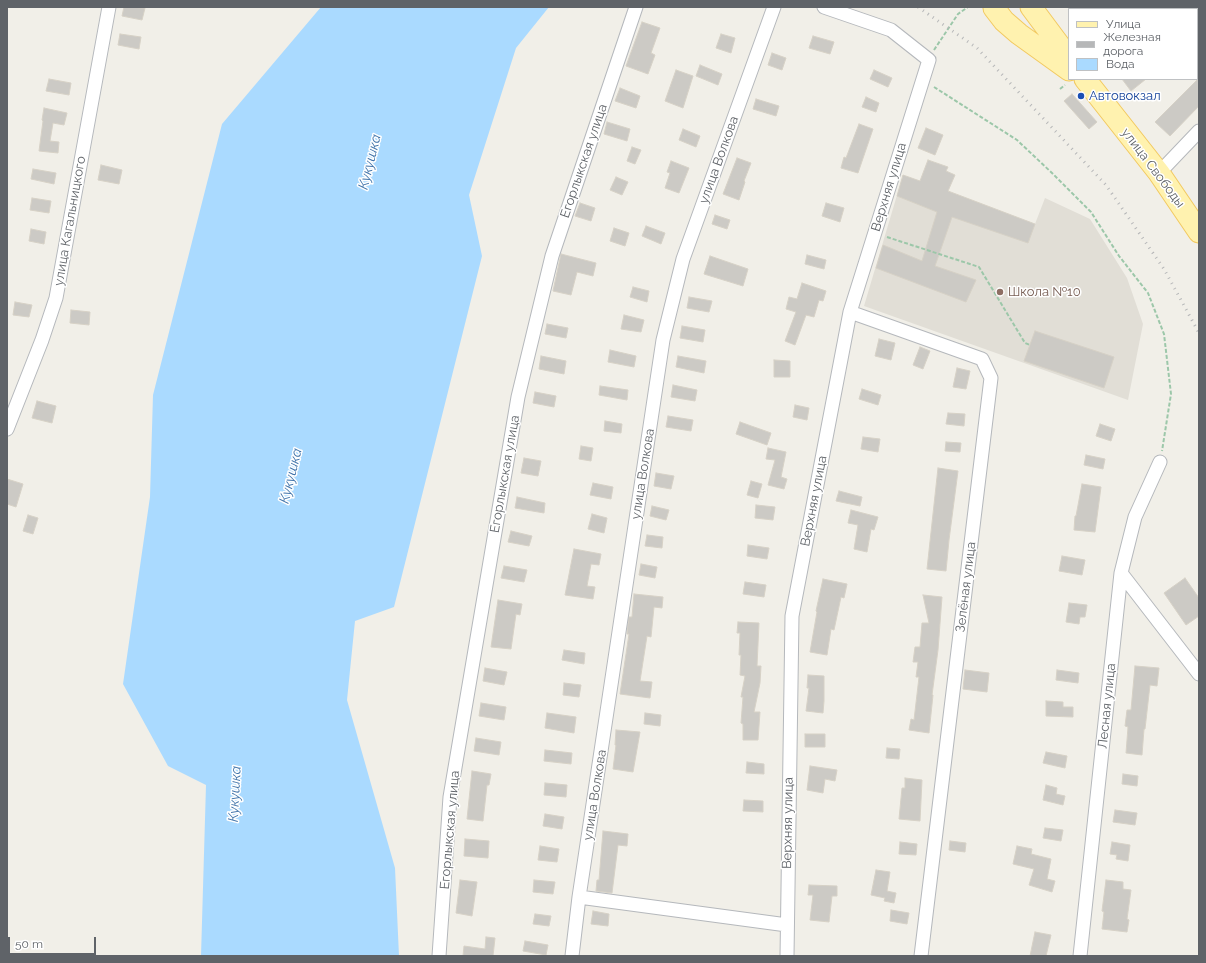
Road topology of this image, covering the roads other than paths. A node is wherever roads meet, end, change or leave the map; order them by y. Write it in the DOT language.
graph roads {
  1 [pos="109,7"];
  2 [pos="636,7"];
  3 [pos="774,7"];
  4 [pos="824,7"];
  5 [pos="1018,7"];
  6 [pos="1030,7"];
  7 [pos="993,8"];
  8 [pos="1065,49"];
  9 [pos="1068,69"];
  10 [pos="1081,80"];
  11 [pos="1086,80"];
  12 [pos="1104,104"];
  13 [pos="1199,131"];
  14 [pos="1159,173"];
  15 [pos="1199,232"];
  16 [pos="850,312"];
  17 [pos="7,429"];
  18 [pos="1160,462"];
  19 [pos="1121,573"];
  20 [pos="1199,674"];
  21 [pos="579,897"];
  22 [pos="787,925"];
  23 [pos="439,956"];
  24 [pos="572,956"];
  25 [pos="787,956"];
  26 [pos="921,956"];
  27 [pos="1080,956"];
  1 -- 17 [label="street, улица Кагальницкого"];
  2 -- 23 [label="street, Егорлыкская улица"];
  3 -- 21 [label="street, улица Волкова"];
  4 -- 16 [label="street, Верхняя улица"];
  5 -- 7 [label="main road"];
  6 -- 8 [label="main road"];
  7 -- 9 [label="main road"];
  10 -- 12 [label="main road"];
  11 -- 12 [label="main road"];
  12 -- 14 [label="main road, улица Свободы"];
  13 -- 14 [label="street"];
  14 -- 15 [label="main road, улица Свободы"];
  16 -- 22 [label="street, Верхняя улица"];
  16 -- 26 [label="street, Зелёная улица"];
  18 -- 19 [label="street, Лесная улица"];
  19 -- 20 [label="street"];
  19 -- 27 [label="street, Лесная улица"];
  21 -- 22 [label="street"];
  21 -- 24 [label="street, улица Волкова"];
  22 -- 25 [label="street, Верхняя улица"];
}
